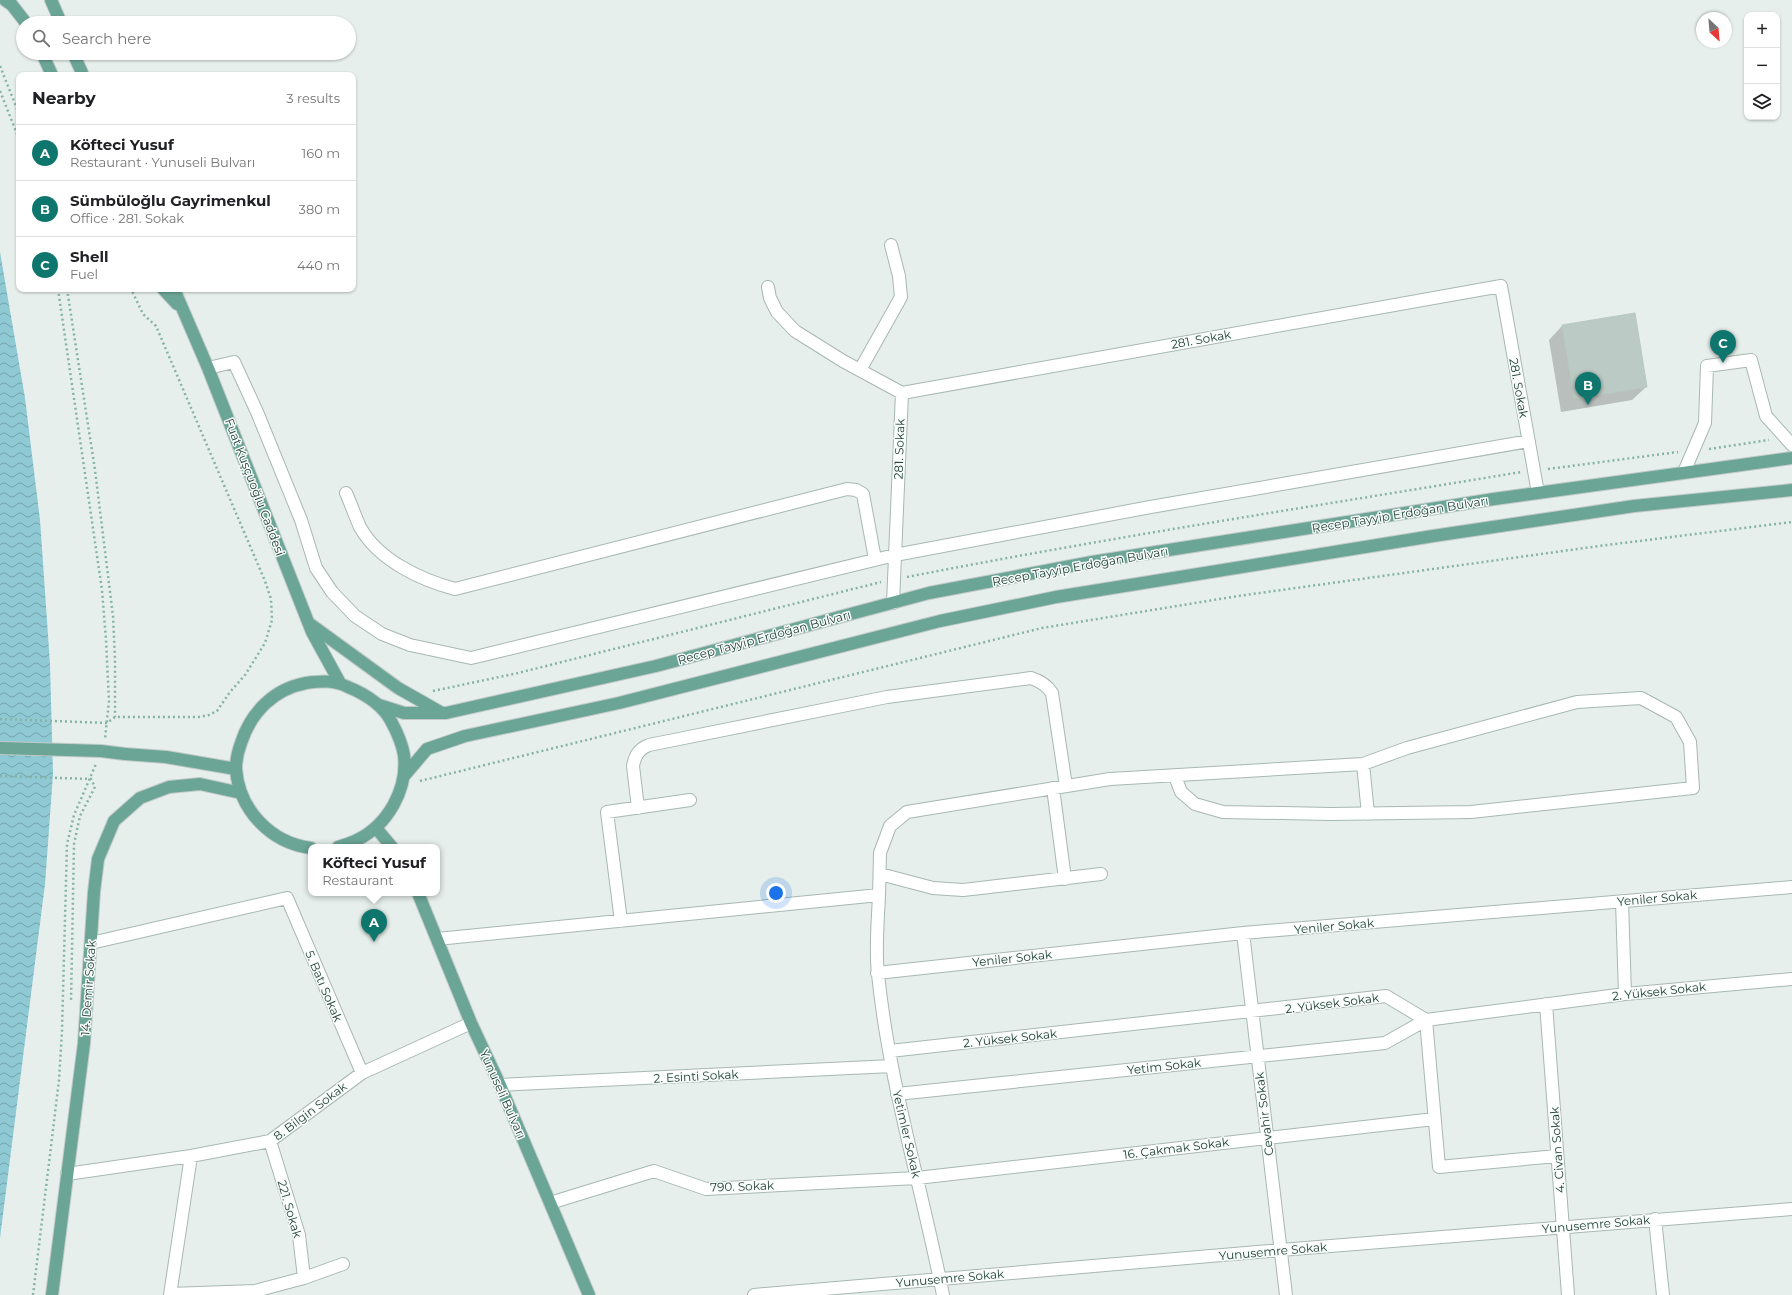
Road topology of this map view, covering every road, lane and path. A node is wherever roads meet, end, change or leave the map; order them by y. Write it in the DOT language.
graph roads {
  1 [pos="5,0"];
  2 [pos="51,0"];
  3 [pos="21,16"];
  4 [pos="58,16"];
  5 [pos="45,60"];
  6 [pos="77,60"];
  7 [pos="0,66"];
  8 [pos="51,72"];
  9 [pos="82,72"];
  10 [pos="0,91"];
  11 [pos="16,106"];
  12 [pos="16,131"];
  13 [pos="891,245"];
  14 [pos="768,287"];
  15 [pos="58,292"];
  16 [pos="67,292"];
  17 [pos="132,292"];
  18 [pos="166,292"];
  19 [pos="175,292"];
  20 [pos="184,312"];
  21 [pos="208,368"];
  22 [pos="860,370"];
  23 [pos="902,393"];
  24 [pos="1529,441"];
  25 [pos="1792,445"];
  26 [pos="1792,458"];
  27 [pos="1684,472"];
  28 [pos="1792,490"];
  29 [pos="346,493"];
  30 [pos="1538,493"];
  31 [pos="1792,522"];
  32 [pos="895,555"];
  33 [pos="875,559"];
  34 [pos="893,603"];
  35 [pos="308,623"];
  36 [pos="340,683"];
  37 [pos="379,705"];
  38 [pos="444,713"];
  39 [pos="115,717"];
  40 [pos="0,719"];
  41 [pos="108,723"];
  42 [pos="0,748"];
  43 [pos="101,751"];
  44 [pos="1363,764"];
  45 [pos="236,769"];
  46 [pos="0,776"];
  47 [pos="404,776"];
  48 [pos="1175,776"];
  49 [pos="91,779"];
  50 [pos="420,781"];
  51 [pos="1066,786"];
  52 [pos="1054,788"];
  53 [pos="241,793"];
  54 [pos="690,800"];
  55 [pos="638,808"];
  56 [pos="1368,814"];
  57 [pos="376,828"];
  58 [pos="347,844"];
  59 [pos="389,844"];
  60 [pos="308,847"];
  61 [pos="880,874"];
  62 [pos="1101,874"];
  63 [pos="1065,879"];
  64 [pos="1792,887"];
  65 [pos="879,895"];
  66 [pos="419,896"];
  67 [pos="1622,901"];
  68 [pos="621,920"];
  69 [pos="1243,933"];
  70 [pos="437,939"];
  71 [pos="91,943"];
  72 [pos="877,973"];
  73 [pos="1792,979"];
  74 [pos="1625,994"];
  75 [pos="1546,1004"];
  76 [pos="71,1008"];
  77 [pos="1252,1012"];
  78 [pos="1426,1020"];
  79 [pos="471,1023"];
  80 [pos="890,1051"];
  81 [pos="1257,1056"];
  82 [pos="892,1066"];
  83 [pos="362,1073"];
  84 [pos="500,1085"];
  85 [pos="897,1094"];
  86 [pos="1434,1119"];
  87 [pos="1267,1138"];
  88 [pos="270,1141"];
  89 [pos="191,1156"];
  90 [pos="1557,1156"];
  91 [pos="67,1174"];
  92 [pos="918,1178"];
  93 [pos="550,1203"];
  94 [pos="1792,1209"];
  95 [pos="1655,1219"];
  96 [pos="1562,1227"];
  97 [pos="1280,1250"];
  98 [pos="343,1264"];
  99 [pos="304,1278"];
  100 [pos="940,1279"];
  101 [pos="170,1294"];
  102 [pos="33,1295"];
  103 [pos="52,1295"];
  104 [pos="589,1295"];
  105 [pos="754,1295"];
  106 [pos="943,1295"];
  107 [pos="1286,1295"];
  108 [pos="1568,1295"];
  109 [pos="1663,1295"];
  1 -- 3 [label="main road"];
  2 -- 4 [label="main road"];
  5 -- 8 [label="main road"];
  6 -- 9 [label="main road"];
  7 -- 11 [label="path"];
  10 -- 12 [label="path"];
  13 -- 22 [label="street"];
  14 -- 22 [label="street"];
  15 -- 41 [label="path"];
  16 -- 39 [label="path"];
  17 -- 39 [label="path"];
  18 -- 20 [label="main road"];
  19 -- 20 [label="main road, Fuat Kuşçuoğlu Caddesi"];
  20 -- 21 [label="main road, Fuat Kuşçuoğlu Caddesi"];
  21 -- 33 [label="street"];
  21 -- 35 [label="main road, Fuat Kuşçuoğlu Caddesi"];
  22 -- 23 [label="street"];
  23 -- 24 [label="street, 281. Sokak"];
  23 -- 32 [label="street, 281. Sokak"];
  24 -- 30 [label="street, 281. Sokak"];
  24 -- 32 [label="street"];
  25 -- 27 [label="street"];
  26 -- 27 [label="main road, Recep Tayyip Erdoğan Bulvarı"];
  27 -- 30 [label="main road, Recep Tayyip Erdoğan Bulvarı"];
  28 -- 47 [label="main road"];
  29 -- 33 [label="street"];
  30 -- 34 [label="main road, Recep Tayyip Erdoğan Bulvarı"];
  31 -- 50 [label="path"];
  32 -- 33 [label="street"];
  32 -- 34 [label="street, 281. Sokak"];
  34 -- 38 [label="main road, Recep Tayyip Erdoğan Bulvarı"];
  35 -- 36 [label="main road, Fuat Kuşçuoğlu Caddesi"];
  35 -- 38 [label="main road"];
  36 -- 37 [label="main road"];
  36 -- 45 [label="main road"];
  37 -- 38 [label="main road, Recep Tayyip Erdoğan Bulvarı"];
  37 -- 47 [label="main road"];
  39 -- 41 [label="path"];
  40 -- 41 [label="path"];
  41 -- 43 [label="path"];
  42 -- 43 [label="main road, bridge"];
  43 -- 45 [label="main road, bridge"];
  43 -- 49 [label="path"];
  44 -- 48 [label="street, Yetimler Sokak"];
  44 -- 56 [label="street"];
  44 -- 56 [label="street, Yetimler Sokak"];
  45 -- 53 [label="main road"];
  46 -- 49 [label="path"];
  47 -- 57 [label="main road"];
  48 -- 51 [label="street, Yetimler Sokak"];
  48 -- 56 [label="street"];
  49 -- 76 [label="path"];
  49 -- 102 [label="path"];
  51 -- 52 [label="street, Yetimler Sokak"];
  51 -- 55 [label="street"];
  52 -- 61 [label="street, Yetimler Sokak"];
  52 -- 63 [label="street"];
  53 -- 60 [label="main road"];
  53 -- 71 [label="main road, 14. Demir Sokak"];
  54 -- 55 [label="street"];
  55 -- 68 [label="street"];
  57 -- 58 [label="main road"];
  57 -- 59 [label="main road"];
  61 -- 63 [label="street"];
  61 -- 65 [label="street, Yetimler Sokak"];
  62 -- 63 [label="street"];
  64 -- 67 [label="street, Yeniler Sokak"];
  65 -- 68 [label="street"];
  65 -- 72 [label="street, Yetimler Sokak"];
  66 -- 70 [label="main road, Yunuseli Bulvarı"];
  67 -- 69 [label="street, Yeniler Sokak"];
  67 -- 74 [label="street"];
  68 -- 70 [label="street"];
  69 -- 72 [label="street, Yeniler Sokak"];
  69 -- 77 [label="street, Cevahir Sokak"];
  70 -- 79 [label="main road, Yunuseli Bulvarı"];
  71 -- 83 [label="street, 5. Batı Sokak"];
  71 -- 91 [label="main road, 14. Demir Sokak"];
  72 -- 80 [label="street, Yetimler Sokak"];
  73 -- 74 [label="street, 2. Yüksek Sokak"];
  74 -- 75 [label="street, 2. Yüksek Sokak"];
  75 -- 78 [label="street, 2. Yüksek Sokak"];
  75 -- 90 [label="street, 4. Civan Sokak"];
  77 -- 78 [label="street, 2. Yüksek Sokak"];
  77 -- 80 [label="street, 2. Yüksek Sokak"];
  77 -- 81 [label="street, Cevahir Sokak"];
  78 -- 81 [label="street, Yetim Sokak"];
  78 -- 86 [label="street"];
  79 -- 83 [label="street, 8. Bilgin Sokak"];
  79 -- 84 [label="main road, Yunuseli Bulvarı"];
  80 -- 82 [label="street, Yetimler Sokak"];
  81 -- 85 [label="street, Yetim Sokak"];
  81 -- 87 [label="street, Cevahir Sokak"];
  82 -- 84 [label="street, 2. Esinti Sokak"];
  82 -- 85 [label="street, Yetimler Sokak"];
  83 -- 88 [label="street, 8. Bilgin Sokak"];
  84 -- 93 [label="main road, Yunuseli Bulvarı"];
  85 -- 92 [label="street, Yetimler Sokak"];
  86 -- 87 [label="street, 16. Çakmak Sokak"];
  86 -- 90 [label="street"];
  87 -- 92 [label="street, 16. Çakmak Sokak"];
  87 -- 97 [label="street, Cevahir Sokak"];
  88 -- 89 [label="street, 8. Bilgin Sokak"];
  88 -- 99 [label="street, 221. Sokak"];
  89 -- 91 [label="street, 8. Bilgin Sokak"];
  89 -- 101 [label="street"];
  90 -- 96 [label="street, 4. Civan Sokak"];
  91 -- 103 [label="main road, 14. Demir Sokak"];
  92 -- 93 [label="street, 790. Sokak"];
  92 -- 100 [label="street, Yetimler Sokak"];
  93 -- 104 [label="main road, Yunuseli Bulvarı"];
  94 -- 95 [label="street, Yunusemre Sokak"];
  95 -- 96 [label="street, Yunusemre Sokak"];
  95 -- 109 [label="street"];
  96 -- 97 [label="street, Yunusemre Sokak"];
  96 -- 108 [label="street, 4. Civan Sokak"];
  97 -- 100 [label="street, Yunusemre Sokak"];
  97 -- 107 [label="street, Cevahir Sokak"];
  98 -- 99 [label="street"];
  99 -- 101 [label="street"];
  100 -- 105 [label="street, Yunusemre Sokak"];
  100 -- 106 [label="street, Yetimler Sokak"];
}
